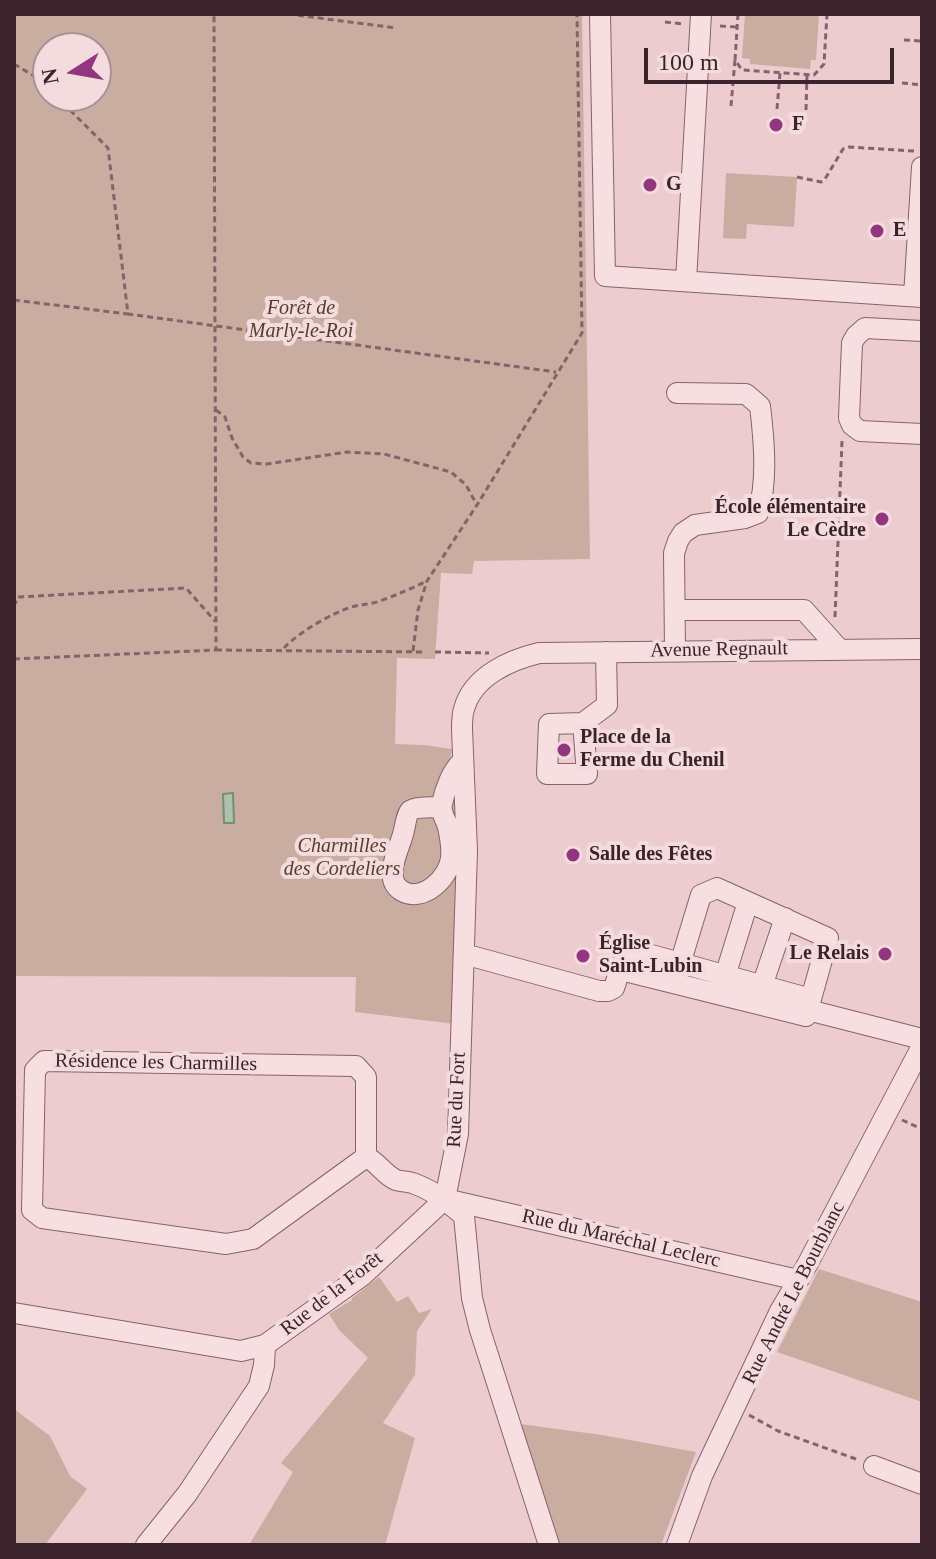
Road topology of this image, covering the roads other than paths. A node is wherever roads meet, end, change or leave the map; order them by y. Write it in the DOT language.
graph roads {
  1 [pos="600,14"];
  2 [pos="701,14"];
  3 [pos="922,167"];
  4 [pos="686,281"];
  5 [pos="918,296"];
  6 [pos="922,331"];
  7 [pos="677,393"];
  8 [pos="922,434"];
  9 [pos="676,610"];
  10 [pos="839,649"];
  11 [pos="922,649"];
  12 [pos="675,650"];
  13 [pos="606,652"];
  14 [pos="516,658"];
  15 [pos="583,723"];
  16 [pos="463,761"];
  17 [pos="441,807"];
  18 [pos="748,902"];
  19 [pos="785,918"];
  20 [pos="464,954"];
  21 [pos="680,964"];
  22 [pos="621,970"];
  23 [pos="725,976"];
  24 [pos="762,986"];
  25 [pos="810,1004"];
  26 [pos="922,1039"];
  27 [pos="922,1046"];
  28 [pos="370,1159"];
  29 [pos="445,1199"];
  30 [pos="798,1280"];
  31 [pos="14,1313"];
  32 [pos="265,1345"];
  33 [pos="874,1466"];
  34 [pos="922,1484"];
  35 [pos="146,1545"];
  36 [pos="549,1545"];
  37 [pos="677,1545"];
  1 -- 4 [label="street"];
  2 -- 4 [label="street"];
  3 -- 5 [label="street"];
  4 -- 5 [label="street"];
  6 -- 8 [label="street"];
  7 -- 9 [label="street"];
  9 -- 10 [label="street"];
  9 -- 12 [label="street"];
  10 -- 11 [label="street, Avenue Regnault"];
  10 -- 12 [label="street, Avenue Regnault"];
  12 -- 13 [label="street, Avenue Regnault"];
  13 -- 14 [label="street, Avenue Regnault"];
  13 -- 15 [label="street"];
  14 -- 16 [label="street, Rue du Fort"];
  16 -- 17 [label="street"];
  16 -- 20 [label="street, Rue du Fort"];
  18 -- 19 [label="street"];
  18 -- 21 [label="street"];
  18 -- 23 [label="street"];
  19 -- 24 [label="street"];
  19 -- 25 [label="street"];
  20 -- 22 [label="street"];
  20 -- 29 [label="street, Rue du Fort"];
  21 -- 22 [label="street"];
  21 -- 23 [label="street"];
  22 -- 25 [label="street"];
  23 -- 24 [label="street"];
  24 -- 25 [label="street"];
  25 -- 26 [label="street"];
  27 -- 30 [label="street, Rue André Le Bourblanc"];
  28 -- 28 [label="street, Résidence les Charmilles"];
  28 -- 29 [label="street"];
  29 -- 30 [label="street, Rue du Maréchal Leclerc"];
  29 -- 32 [label="street, Rue de la Forêt"];
  29 -- 36 [label="street"];
  30 -- 37 [label="street, Rue André Le Bourblanc"];
  31 -- 32 [label="street, Rue de la Forêt"];
  32 -- 35 [label="street"];
  33 -- 34 [label="street"];
}
